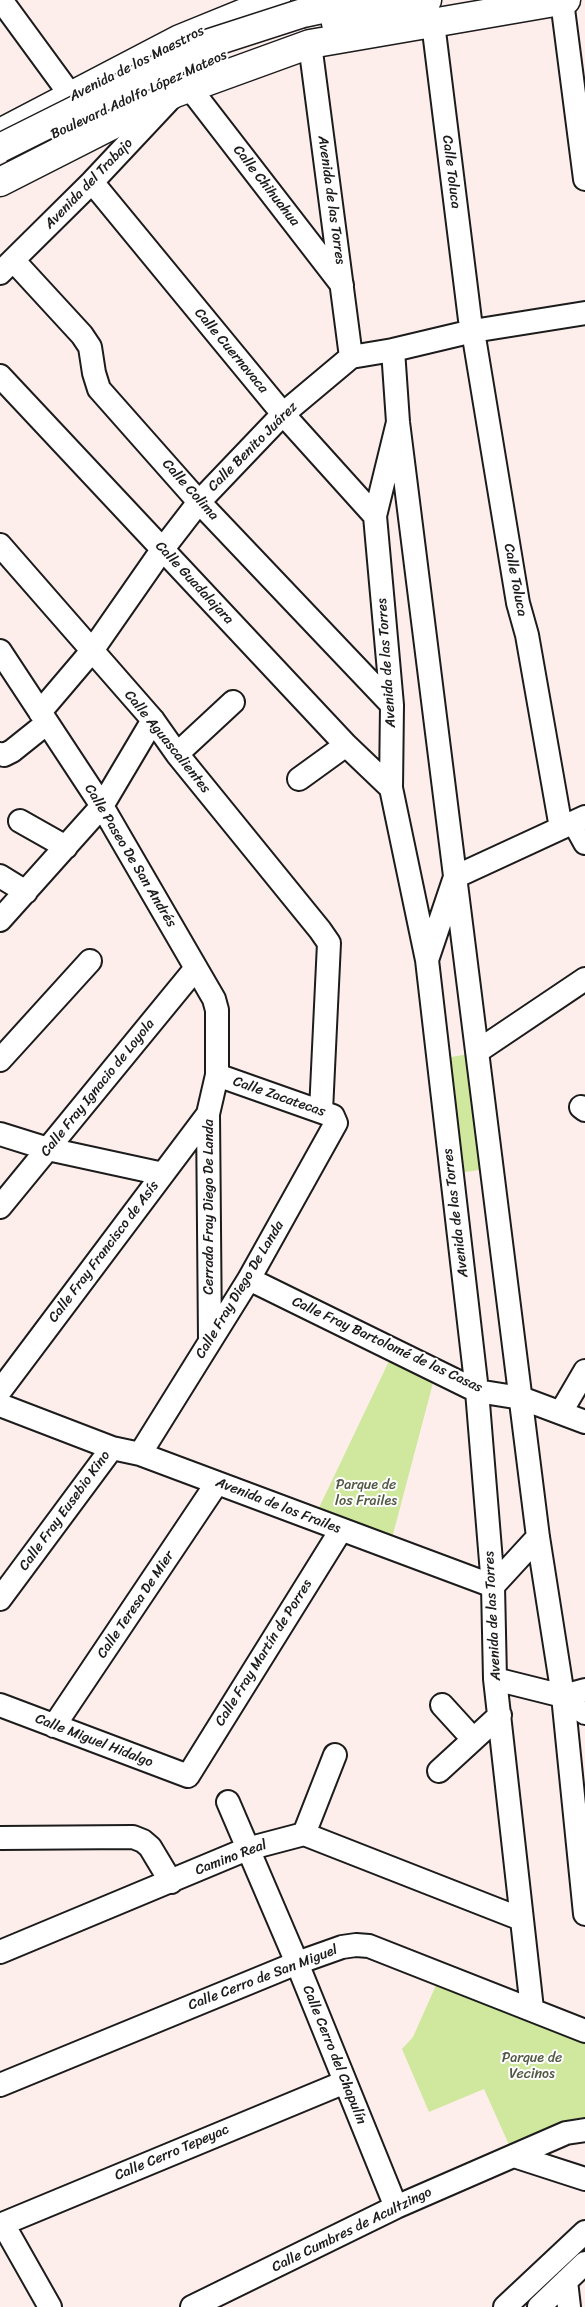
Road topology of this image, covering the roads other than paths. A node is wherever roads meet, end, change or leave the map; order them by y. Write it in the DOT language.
graph roads {
  1 [pos="1,0"];
  2 [pos="276,0"];
  3 [pos="363,0"];
  4 [pos="449,0"];
  5 [pos="564,0"];
  6 [pos="430,11"];
  7 [pos="490,13"];
  8 [pos="180,39"];
  9 [pos="310,44"];
  10 [pos="187,88"];
  11 [pos="72,96"];
  12 [pos="0,132"];
  13 [pos="0,148"];
  14 [pos="0,162"];
  15 [pos="585,180"];
  16 [pos="0,182"];
  17 [pos="92,182"];
  18 [pos="7,267"];
  19 [pos="342,286"];
  20 [pos="585,313"];
  21 [pos="472,326"];
  22 [pos="393,350"];
  23 [pos="351,357"];
  24 [pos="0,376"];
  25 [pos="283,414"];
  26 [pos="398,422"];
  27 [pos="199,502"];
  28 [pos="375,516"];
  29 [pos="0,544"];
  30 [pos="162,550"];
  31 [pos="0,651"];
  32 [pos="92,652"];
  33 [pos="232,702"];
  34 [pos="392,706"];
  35 [pos="44,717"];
  36 [pos="153,720"];
  37 [pos="346,745"];
  38 [pos="177,754"];
  39 [pos="2,755"];
  40 [pos="299,779"];
  41 [pos="390,788"];
  42 [pos="102,806"];
  43 [pos="20,821"];
  44 [pos="573,823"];
  45 [pos="585,843"];
  46 [pos="66,847"];
  47 [pos="0,876"];
  48 [pos="456,877"];
  49 [pos="26,892"];
  50 [pos="0,920"];
  51 [pos="329,943"];
  52 [pos="427,960"];
  53 [pos="90,961"];
  54 [pos="196,968"];
  55 [pos="585,979"];
  56 [pos="478,1051"];
  57 [pos="0,1060"];
  58 [pos="217,1075"];
  59 [pos="208,1114"];
  60 [pos="329,1117"];
  61 [pos="0,1134"];
  62 [pos="48,1149"];
  63 [pos="163,1174"];
  64 [pos="0,1207"];
  65 [pos="249,1279"];
  66 [pos="210,1340"];
  67 [pos="585,1371"];
  68 [pos="0,1391"];
  69 [pos="477,1391"];
  70 [pos="521,1398"];
  71 [pos="0,1405"];
  72 [pos="561,1412"];
  73 [pos="585,1422"];
  74 [pos="112,1448"];
  75 [pos="140,1454"];
  76 [pos="217,1484"];
  77 [pos="341,1530"];
  78 [pos="538,1537"];
  79 [pos="493,1586"];
  80 [pos="0,1599"];
  81 [pos="495,1679"];
  82 [pos="585,1690"];
  83 [pos="563,1696"];
  84 [pos="0,1705"];
  85 [pos="442,1705"];
  86 [pos="585,1713"];
  87 [pos="500,1715"];
  88 [pos="54,1726"];
  89 [pos="473,1739"];
  90 [pos="335,1755"];
  91 [pos="439,1771"];
  92 [pos="188,1776"];
  93 [pos="228,1802"];
  94 [pos="304,1834"];
  95 [pos="0,1838"];
  96 [pos="247,1849"];
  97 [pos="172,1882"];
  98 [pos="585,1914"];
  99 [pos="520,1918"];
  100 [pos="0,1952"];
  101 [pos="297,1963"];
  102 [pos="532,2009"];
  103 [pos="585,2031"];
  104 [pos="345,2082"];
  105 [pos="0,2085"];
  106 [pos="585,2130"];
  107 [pos="514,2156"];
  108 [pos="585,2179"];
  109 [pos="396,2207"];
  110 [pos="2,2225"];
  111 [pos="585,2232"];
  112 [pos="585,2263"];
  113 [pos="566,2281"];
  114 [pos="50,2307"];
  115 [pos="192,2307"];
  116 [pos="505,2307"];
  117 [pos="539,2307"];
  118 [pos="569,2307"];
  1 -- 11 [label="street"];
  2 -- 8 [label="main road, Avenida de los Maestros"];
  3 -- 13 [label="main road, Avenida de los Maestros, bridge"];
  4 -- 7 [label="main road"];
  5 -- 7 [label="main road, Boulevard Adolfo López Mateos"];
  5 -- 15 [label="street"];
  6 -- 7 [label="main road, Boulevard Adolfo López Mateos"];
  6 -- 9 [label="main road, Boulevard Adolfo López Mateos"];
  6 -- 14 [label="main road, Boulevard Adolfo López Mateos"];
  6 -- 21 [label="street, Calle Toluca"];
  8 -- 10 [label="main road"];
  8 -- 11 [label="main road, Avenida de los Maestros"];
  9 -- 10 [label="main road"];
  9 -- 19 [label="street, Avenida de las Torres"];
  10 -- 16 [label="main road"];
  10 -- 17 [label="street, Avenida del Trabajo"];
  10 -- 19 [label="street, Calle Chihuahua"];
  11 -- 12 [label="main road, Avenida de los Maestros"];
  17 -- 18 [label="street, Avenida del Trabajo"];
  17 -- 25 [label="street, Calle Cuernavaca"];
  18 -- 27 [label="street, Calle Colima"];
  19 -- 23 [label="street, Avenida de las Torres"];
  20 -- 21 [label="street"];
  21 -- 22 [label="street"];
  21 -- 44 [label="street, Calle Toluca"];
  22 -- 23 [label="street"];
  22 -- 26 [label="street, Avenida de las Torres"];
  23 -- 25 [label="street, Calle Benito Juárez"];
  24 -- 30 [label="street, Calle Guadalajara"];
  25 -- 27 [label="street, Calle Benito Juárez"];
  25 -- 28 [label="street, Calle Cuernavaca"];
  26 -- 28 [label="street, Avenida de las Torres"];
  26 -- 48 [label="street, Avenida de las Torres"];
  27 -- 30 [label="street, Calle Benito Juárez"];
  27 -- 34 [label="street, Calle Colima"];
  28 -- 34 [label="street, Avenida de las Torres"];
  29 -- 32 [label="street, Calle Aguascalientes"];
  30 -- 32 [label="street, Calle Benito Juárez"];
  30 -- 37 [label="street, Calle Guadalajara"];
  31 -- 35 [label="street, Calle Paseo De San Andrés"];
  32 -- 35 [label="street, Calle Benito Juárez"];
  32 -- 36 [label="street, Calle Aguascalientes"];
  33 -- 38 [label="street"];
  34 -- 41 [label="street, Avenida de las Torres"];
  35 -- 39 [label="street, Calle Benito Juárez"];
  35 -- 42 [label="street, Calle Paseo De San Andrés"];
  36 -- 38 [label="street, Calle Aguascalientes"];
  36 -- 42 [label="street"];
  37 -- 40 [label="street"];
  37 -- 41 [label="street, Calle Guadalajara"];
  38 -- 51 [label="street, Calle Aguascalientes"];
  41 -- 52 [label="street, Avenida de las Torres"];
  42 -- 46 [label="street"];
  42 -- 54 [label="street, Calle Paseo De San Andrés"];
  43 -- 46 [label="street"];
  44 -- 45 [label="street, Calle Toluca"];
  44 -- 48 [label="street"];
  46 -- 49 [label="street"];
  47 -- 49 [label="street"];
  48 -- 52 [label="street"];
  48 -- 56 [label="street, Avenida de las Torres"];
  49 -- 50 [label="street"];
  51 -- 60 [label="street, Calle Fray Diego De Landa"];
  52 -- 69 [label="street, Avenida de las Torres"];
  53 -- 57 [label="street"];
  54 -- 58 [label="street, Calle Paseo De San Andrés"];
  54 -- 62 [label="street, Calle Fray Ignacio de Loyola"];
  55 -- 56 [label="street"];
  56 -- 70 [label="street, Avenida de las Torres"];
  58 -- 59 [label="street, Cerrada Fray Diego De Landa"];
  58 -- 60 [label="street, Calle Zacatecas"];
  59 -- 63 [label="street, Calle Fray Francisco de Asís"];
  59 -- 66 [label="street, Cerrada Fray Diego De Landa"];
  60 -- 65 [label="street, Calle Fray Diego De Landa"];
  61 -- 62 [label="street"];
  62 -- 63 [label="street"];
  62 -- 64 [label="street, Calle Fray Ignacio de Loyola"];
  63 -- 68 [label="street, Calle Fray Francisco de Asís"];
  65 -- 66 [label="street, Calle Fray Diego De Landa"];
  65 -- 69 [label="street, Calle Fray Bartolomé de las Casas"];
  66 -- 75 [label="street, Calle Fray Diego De Landa"];
  67 -- 72 [label="street"];
  69 -- 70 [label="street, Calle Fray Bartolomé de las Casas"];
  69 -- 79 [label="street, Avenida de las Torres"];
  70 -- 72 [label="street, Calle Fray Bartolomé de las Casas"];
  70 -- 78 [label="street, Avenida de las Torres"];
  71 -- 74 [label="street, Avenida de los Frailes"];
  72 -- 73 [label="street, Calle Fray Bartolomé de las Casas"];
  74 -- 75 [label="street, Avenida de los Frailes"];
  74 -- 80 [label="street, Calle Fray Eusebio Kino"];
  75 -- 76 [label="street, Avenida de los Frailes"];
  76 -- 77 [label="street, Avenida de los Frailes"];
  76 -- 88 [label="street, Calle Teresa De Mier"];
  77 -- 79 [label="street, Avenida de los Frailes"];
  77 -- 92 [label="street, Calle Fray Martín de Porres"];
  78 -- 79 [label="street"];
  78 -- 83 [label="street, Avenida de las Torres"];
  79 -- 81 [label="street, Avenida de las Torres"];
  81 -- 83 [label="street"];
  81 -- 87 [label="street, Avenida de las Torres"];
  82 -- 83 [label="street"];
  83 -- 86 [label="street"];
  83 -- 98 [label="street, Avenida de las Torres"];
  84 -- 88 [label="street, Calle Miguel Hidalgo"];
  85 -- 89 [label="street"];
  87 -- 89 [label="street"];
  87 -- 99 [label="street, Avenida de las Torres"];
  88 -- 92 [label="street, Calle Miguel Hidalgo"];
  89 -- 91 [label="street"];
  90 -- 94 [label="street"];
  93 -- 96 [label="street"];
  94 -- 96 [label="street, Camino Real"];
  94 -- 99 [label="street"];
  95 -- 97 [label="street"];
  96 -- 97 [label="street, Camino Real"];
  96 -- 101 [label="street, Calle Cerro del Chapulín"];
  97 -- 100 [label="street, Camino Real"];
  99 -- 102 [label="street, Avenida de las Torres"];
  101 -- 102 [label="street, Calle Cerro de San Miguel"];
  101 -- 104 [label="street, Calle Cerro del Chapulín"];
  101 -- 105 [label="street, Calle Cerro de San Miguel"];
  102 -- 103 [label="street, Calle Cerro de San Miguel"];
  104 -- 109 [label="street, Calle Cerro del Chapulín"];
  104 -- 110 [label="street, Calle Cerro Tepeyac"];
  106 -- 107 [label="street, Calle Cumbres de Acultzingo"];
  107 -- 108 [label="street"];
  107 -- 109 [label="street, Calle Cumbres de Acultzingo"];
  109 -- 115 [label="street, Calle Cumbres de Acultzingo"];
  110 -- 114 [label="street"];
  111 -- 116 [label="street"];
  112 -- 113 [label="street"];
  113 -- 117 [label="street"];
  113 -- 118 [label="street"];
}
